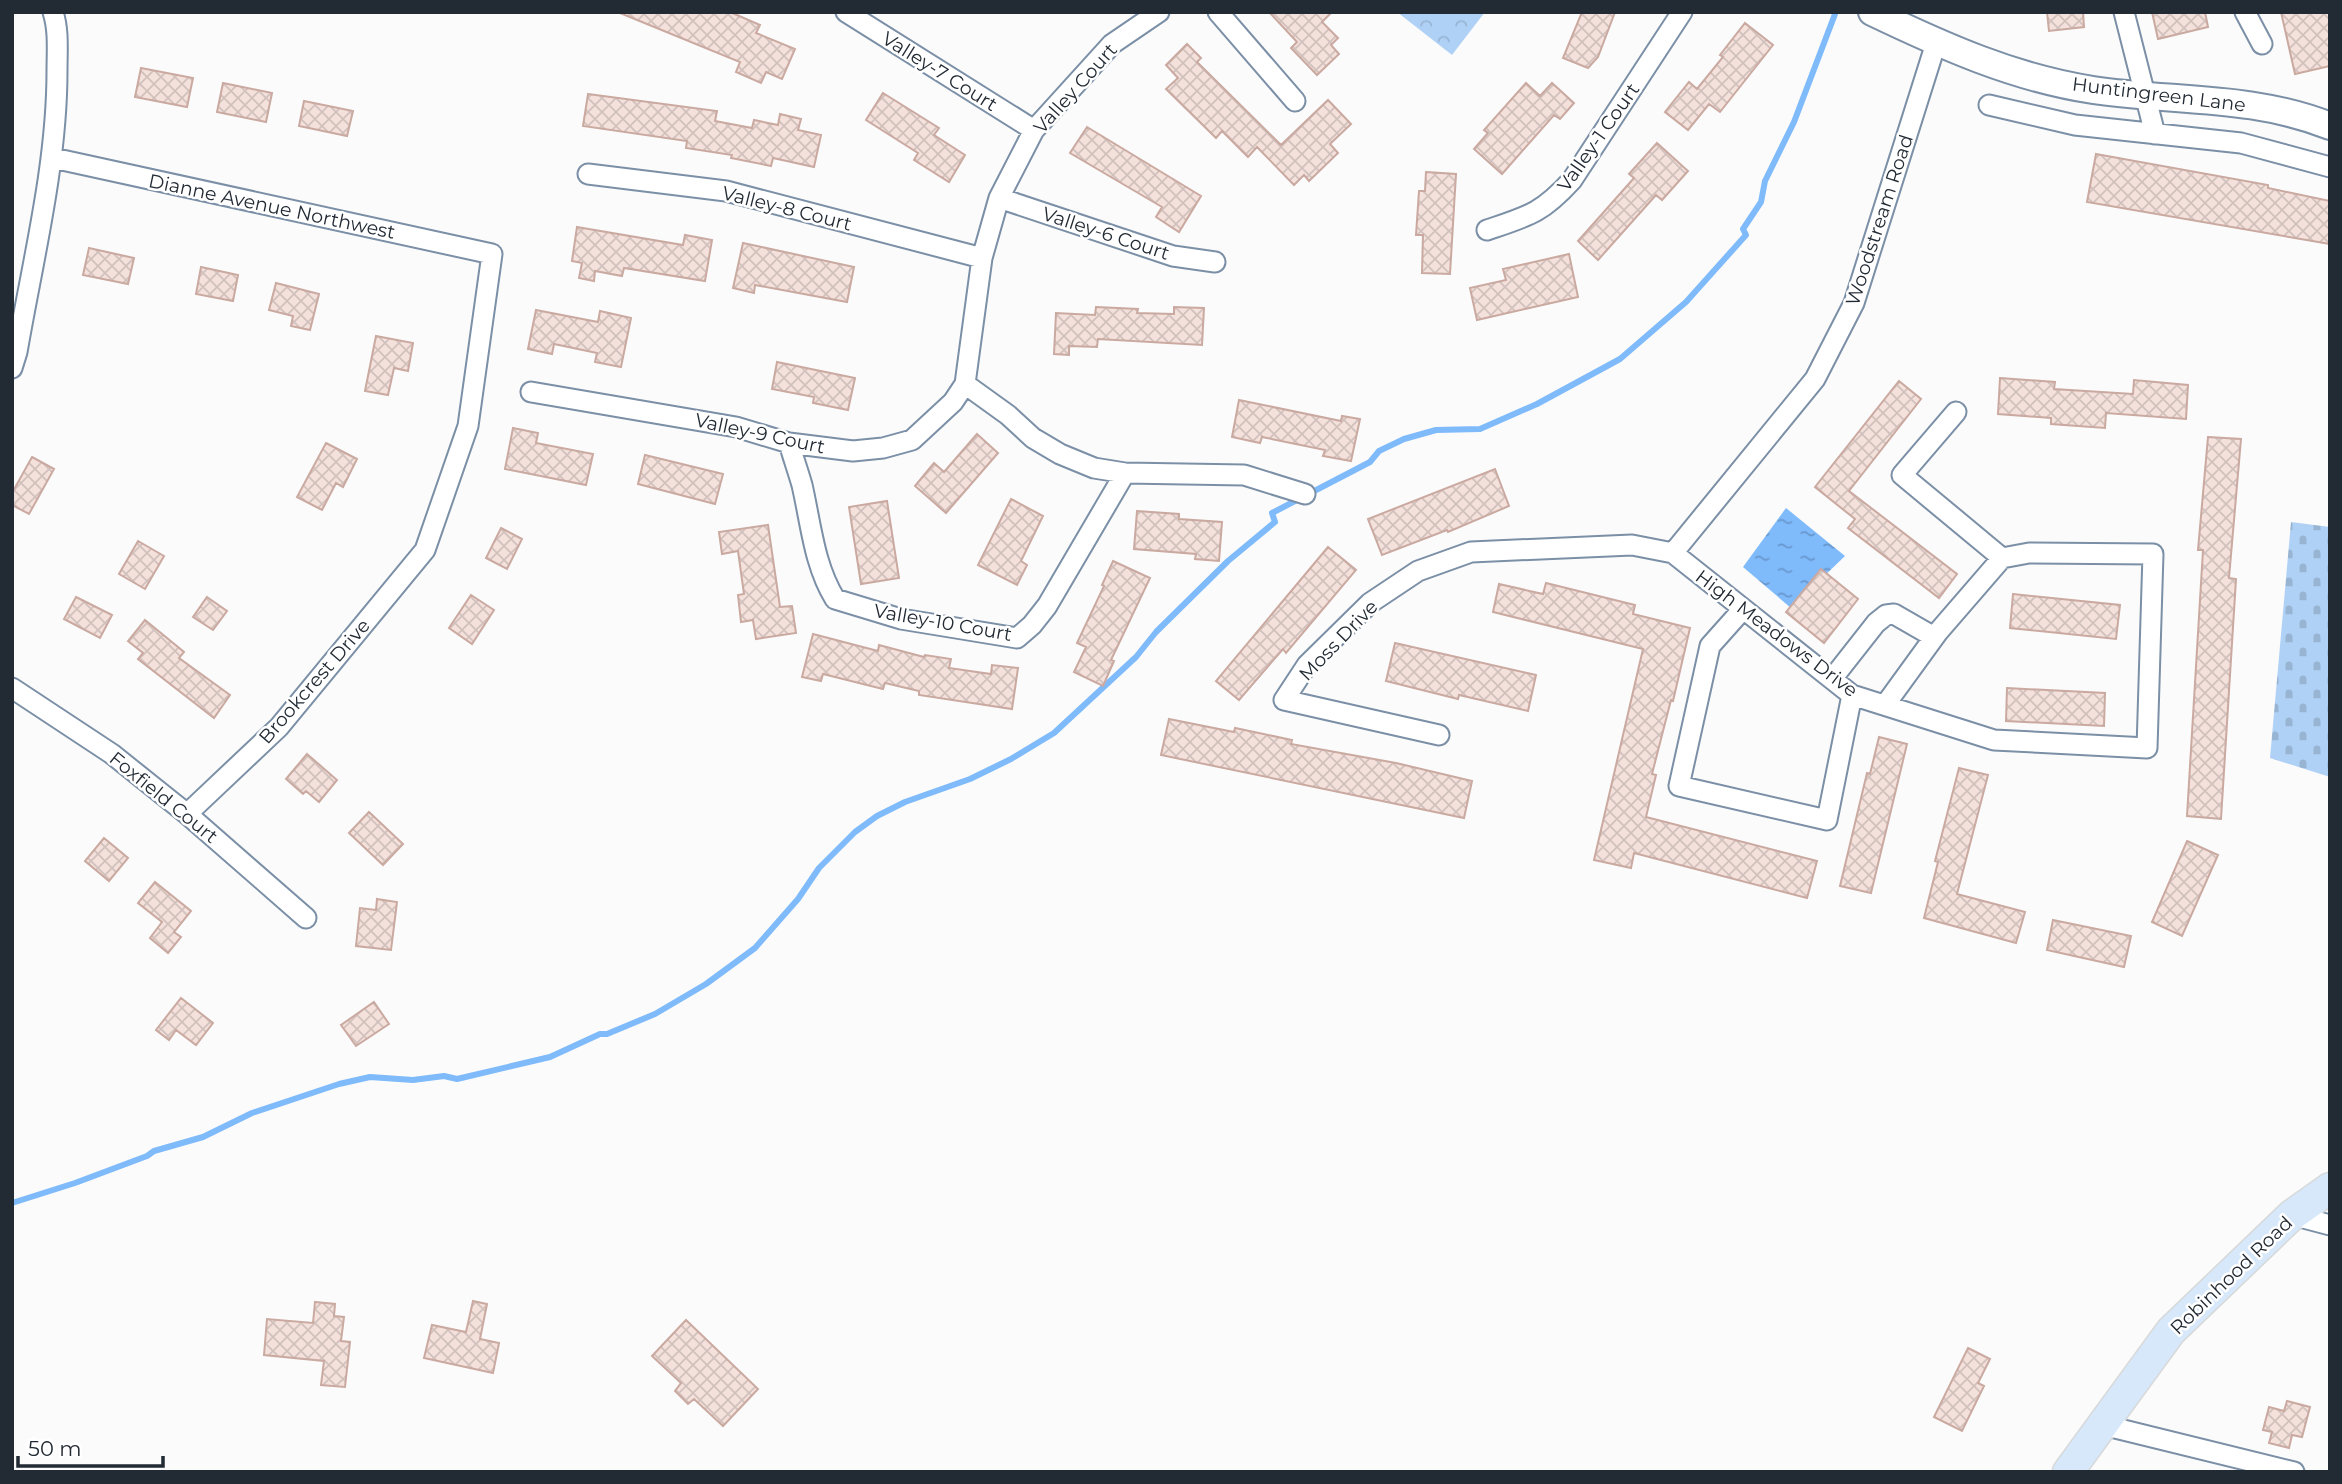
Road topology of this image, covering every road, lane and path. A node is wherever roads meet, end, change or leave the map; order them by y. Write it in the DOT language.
graph roads {
  1 [pos="53,12"];
  2 [pos="846,12"];
  3 [pos="1159,12"];
  4 [pos="1218,12"];
  5 [pos="1682,12"];
  6 [pos="1872,12"];
  7 [pos="2124,12"];
  8 [pos="2245,12"];
  9 [pos="1936,43"];
  10 [pos="2262,44"];
  11 [pos="2144,96"];
  12 [pos="1295,101"];
  13 [pos="1989,105"];
  14 [pos="2330,126"];
  15 [pos="1034,130"];
  16 [pos="2155,134"];
  17 [pos="52,158"];
  18 [pos="2330,167"];
  19 [pos="588,174"];
  20 [pos="999,198"];
  21 [pos="1488,230"];
  22 [pos="492,254"];
  23 [pos="982,258"];
  24 [pos="1215,262"];
  25 [pos="12,368"];
  26 [pos="965,384"];
  27 [pos="531,392"];
  28 [pos="1956,412"];
  29 [pos="789,443"];
  30 [pos="1125,473"];
  31 [pos="1305,494"];
  32 [pos="1673,553"];
  33 [pos="2002,558"];
  34 [pos="1744,608"];
  35 [pos="1934,637"];
  36 [pos="1832,679"];
  37 [pos="12,688"];
  38 [pos="1853,695"];
  39 [pos="1885,705"];
  40 [pos="1439,735"];
  41 [pos="187,814"];
  42 [pos="306,918"];
  43 [pos="2330,1188"];
  44 [pos="2292,1215"];
  45 [pos="2330,1225"];
  46 [pos="2103,1424"];
  47 [pos="2068,1472"];
  48 [pos="2294,1472"];
  1 -- 17 [label="street"];
  2 -- 15 [label="street, Valley-7 Court"];
  3 -- 15 [label="street, Valley Court"];
  4 -- 12 [label="street"];
  5 -- 21 [label="street, Valley-1 Court"];
  6 -- 9 [label="street, Huntingreen Lane"];
  7 -- 11 [label="street"];
  8 -- 10 [label="street"];
  9 -- 11 [label="street, Huntingreen Lane"];
  9 -- 32 [label="street, Woodstream Road"];
  11 -- 14 [label="street, Huntingreen Lane"];
  11 -- 16 [label="street"];
  13 -- 16 [label="street"];
  15 -- 20 [label="street, Valley Court"];
  16 -- 18 [label="street"];
  17 -- 22 [label="street, Dianne Avenue Northwest"];
  17 -- 25 [label="street"];
  19 -- 23 [label="street, Valley-8 Court"];
  20 -- 23 [label="street, Valley Court"];
  20 -- 24 [label="street, Valley-6 Court"];
  22 -- 41 [label="street, Brookcrest Drive"];
  23 -- 26 [label="street, Valley Court"];
  26 -- 29 [label="street, Valley-9 Court"];
  26 -- 30 [label="street"];
  27 -- 29 [label="street, Valley-9 Court"];
  28 -- 33 [label="street"];
  29 -- 30 [label="street, Valley-10 Court"];
  30 -- 31 [label="street"];
  32 -- 34 [label="street, High Meadows Drive"];
  32 -- 40 [label="street, Moss Drive"];
  33 -- 35 [label="street"];
  33 -- 39 [label="street, High Meadows Drive"];
  34 -- 36 [label="street, High Meadows Drive"];
  34 -- 38 [label="street"];
  35 -- 36 [label="street"];
  35 -- 39 [label="street"];
  36 -- 38 [label="street, High Meadows Drive"];
  37 -- 41 [label="street, Foxfield Court"];
  38 -- 39 [label="street, High Meadows Drive"];
  41 -- 42 [label="street, Foxfield Court"];
  43 -- 44 [label="main road, Robinhood Road"];
  44 -- 45 [label="street"];
  44 -- 46 [label="main road, Robinhood Road"];
  46 -- 47 [label="main road, Robinhood Road"];
  46 -- 48 [label="street"];
}
